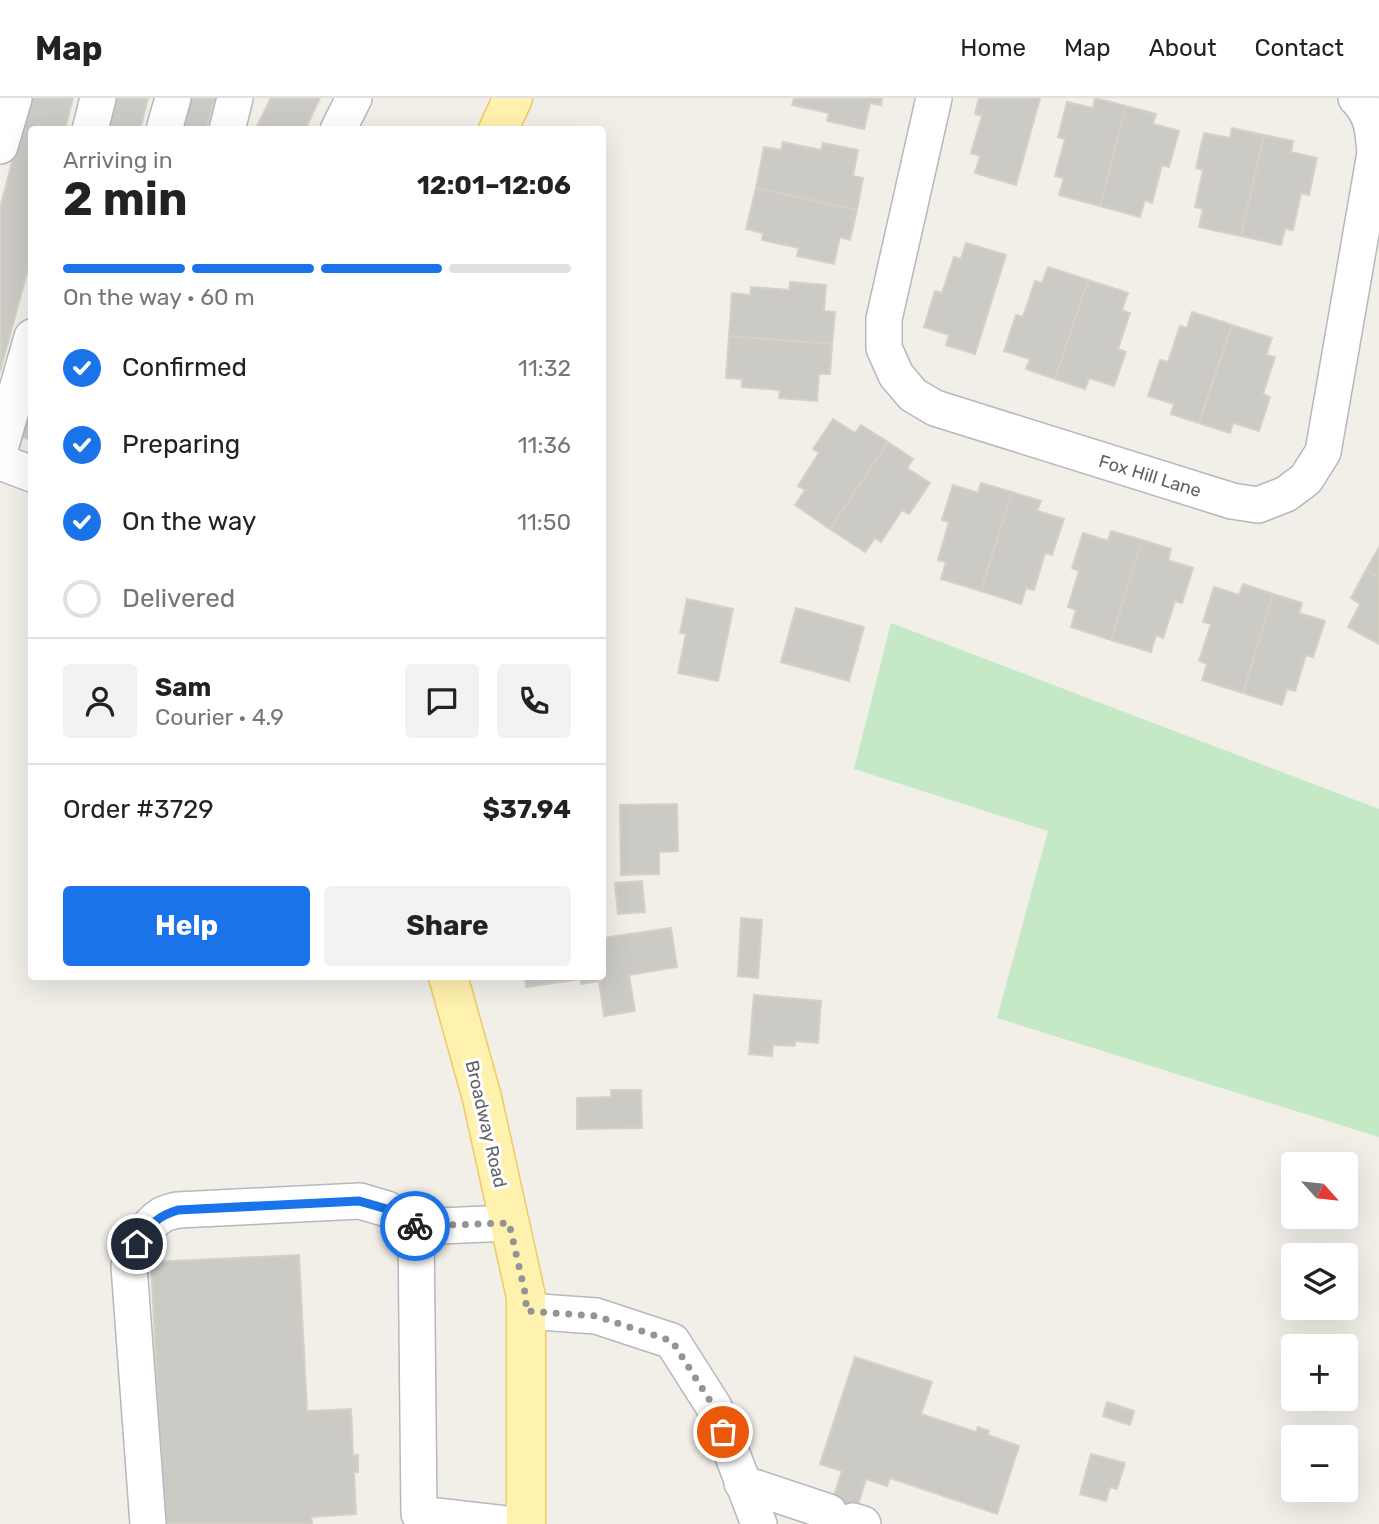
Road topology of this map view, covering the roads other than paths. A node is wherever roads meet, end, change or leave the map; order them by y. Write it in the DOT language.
graph roads {
  1 [pos="14,98"];
  2 [pos="98,98"];
  3 [pos="173,98"];
  4 [pos="235,98"];
  5 [pos="354,98"];
  6 [pos="513,98"];
  7 [pos="934,98"];
  8 [pos="1356,98"];
  9 [pos="91,126"];
  10 [pos="165,126"];
  11 [pos="228,126"];
  12 [pos="340,126"];
  13 [pos="500,126"];
  14 [pos="0,146"];
  15 [pos="28,351"];
  16 [pos="0,449"];
  17 [pos="0,462"];
  18 [pos="28,472"];
  19 [pos="449,980"];
  20 [pos="509,1223"];
  21 [pos="416,1227"];
  22 [pos="526,1311"];
  23 [pos="742,1483"];
  24 [pos="408,1519"];
  25 [pos="848,1519"];
  26 [pos="149,1524"];
  27 [pos="506,1524"];
  28 [pos="526,1524"];
  29 [pos="759,1524"];
  1 -- 14 [label="street"];
  2 -- 9 [label="street"];
  3 -- 10 [label="street"];
  4 -- 11 [label="street"];
  5 -- 12 [label="street"];
  6 -- 13 [label="main road"];
  7 -- 8 [label="street, Fox Hill Lane"];
  15 -- 16 [label="street"];
  17 -- 18 [label="street"];
  19 -- 20 [label="main road, Broadway Road"];
  20 -- 21 [label="street"];
  20 -- 22 [label="main road, Broadway Road"];
  21 -- 24 [label="street"];
  21 -- 26 [label="street"];
  22 -- 23 [label="street"];
  22 -- 28 [label="main road, Broadway Road"];
  23 -- 25 [label="street"];
  23 -- 29 [label="street"];
  24 -- 27 [label="street"];
}
